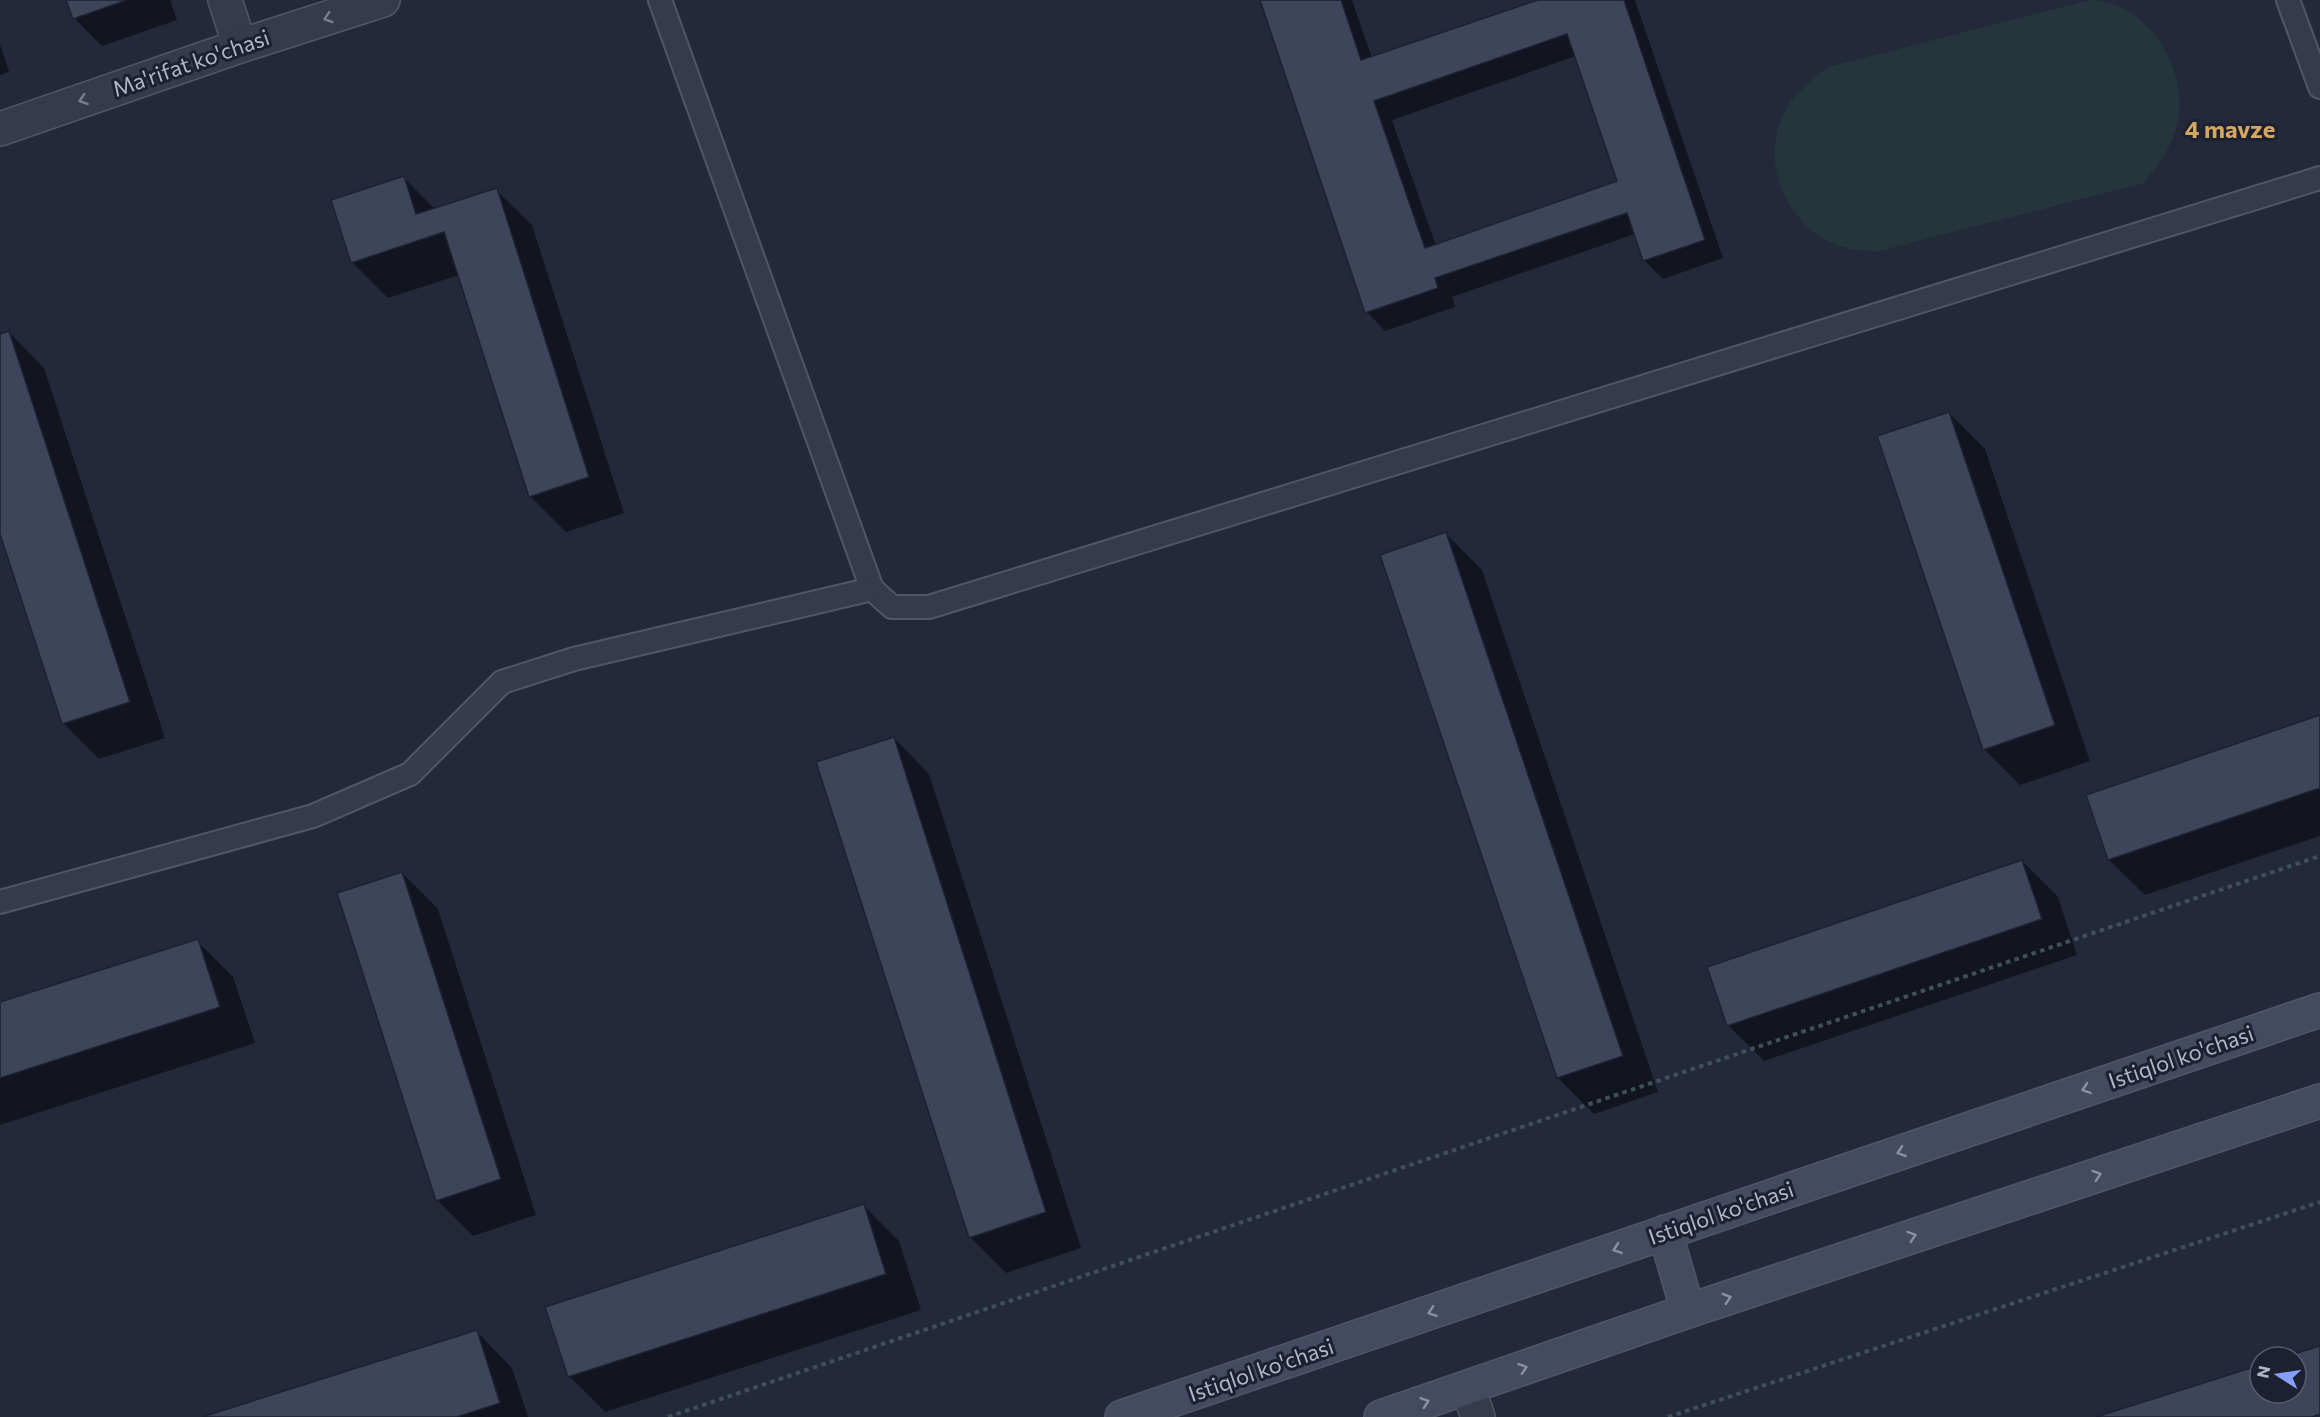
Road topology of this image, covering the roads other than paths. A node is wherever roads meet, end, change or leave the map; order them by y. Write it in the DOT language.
graph roads {
  1 [pos="225,0"];
  2 [pos="383,0"];
  3 [pos="660,0"];
  4 [pos="2288,0"];
  5 [pos="240,46"];
  6 [pos="2320,87"];
  7 [pos="0,129"];
  8 [pos="2320,178"];
  9 [pos="872,589"];
  10 [pos="0,902"];
  11 [pos="2320,1010"];
  12 [pos="2320,1101"];
  13 [pos="1665,1232"];
  14 [pos="1688,1311"];
  15 [pos="1473,1402"];
  16 [pos="1122,1417"];
  17 [pos="1381,1417"];
  1 -- 5 [label="street"];
  2 -- 5 [label="street, Ma'rifat ko'chasi, one-way"];
  3 -- 9 [label="lane"];
  4 -- 6 [label="lane"];
  5 -- 7 [label="street, Ma'rifat ko'chasi, one-way"];
  8 -- 9 [label="lane"];
  9 -- 10 [label="lane"];
  11 -- 13 [label="main road, Istiqlol ko'chasi, one-way"];
  14 -- 12 [label="main road, one-way"];
  13 -- 14 [label="main road"];
  13 -- 16 [label="main road, Istiqlol ko'chasi, one-way"];
  15 -- 14 [label="main road, one-way"];
  17 -- 15 [label="main road, one-way"];
}
